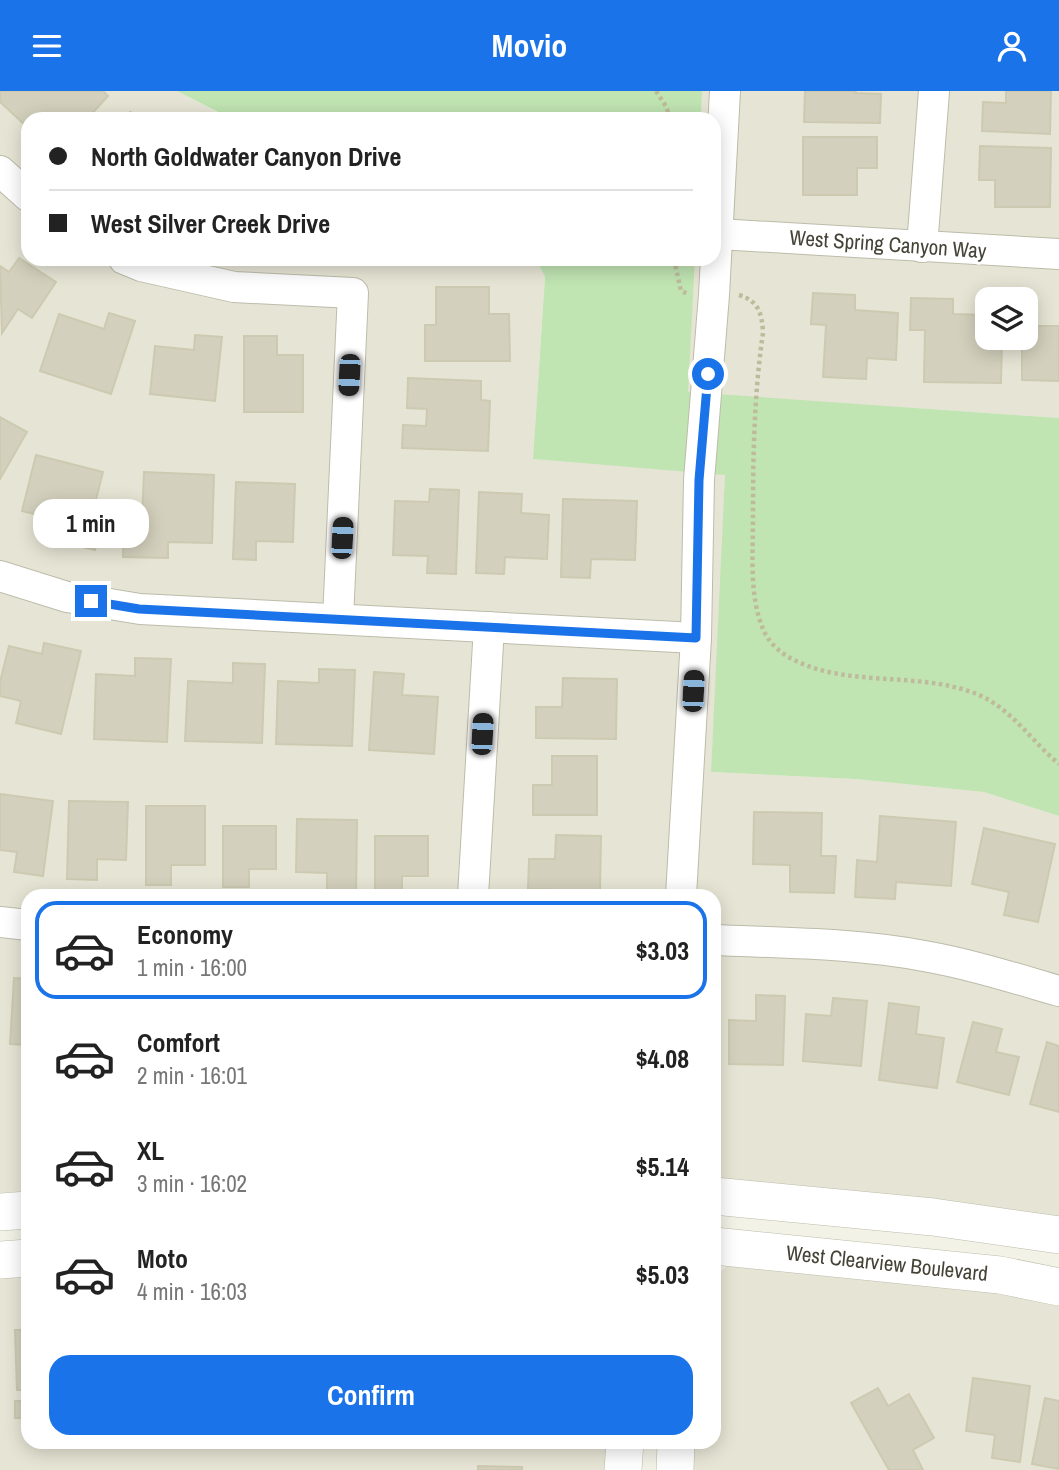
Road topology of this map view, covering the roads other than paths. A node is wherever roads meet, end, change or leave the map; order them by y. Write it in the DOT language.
graph roads {
  1 [pos="724,91"];
  2 [pos="934,91"];
  3 [pos="721,162"];
  4 [pos="0,171"];
  5 [pos="21,190"];
  6 [pos="721,234"];
  7 [pos="922,247"];
  8 [pos="1059,254"];
  9 [pos="141,266"];
  10 [pos="716,266"];
  11 [pos="0,576"];
  12 [pos="338,619"];
  13 [pos="489,627"];
  14 [pos="696,638"];
  15 [pos="473,889"];
  16 [pos="681,889"];
  17 [pos="0,922"];
  18 [pos="21,924"];
  19 [pos="721,940"];
  20 [pos="1059,991"];
  21 [pos="721,1197"];
  22 [pos="21,1210"];
  23 [pos="0,1212"];
  24 [pos="1059,1235"];
  25 [pos="721,1247"];
  26 [pos="21,1258"];
  27 [pos="0,1260"];
  28 [pos="1059,1287"];
  29 [pos="624,1449"];
  30 [pos="676,1449"];
  31 [pos="623,1470"];
  32 [pos="675,1470"];
  1 -- 3 [label="street"];
  2 -- 7 [label="street"];
  4 -- 5 [label="street"];
  6 -- 7 [label="street, West Spring Canyon Way"];
  7 -- 8 [label="street, West Spring Canyon Way"];
  9 -- 12 [label="street"];
  10 -- 14 [label="street"];
  11 -- 12 [label="street"];
  12 -- 13 [label="street"];
  13 -- 14 [label="street"];
  13 -- 15 [label="street"];
  14 -- 16 [label="street"];
  17 -- 18 [label="street"];
  19 -- 20 [label="street"];
  21 -- 24 [label="street"];
  22 -- 23 [label="street"];
  25 -- 28 [label="street, West Clearview Boulevard"];
  26 -- 27 [label="street"];
  29 -- 31 [label="street"];
  30 -- 32 [label="street"];
}
